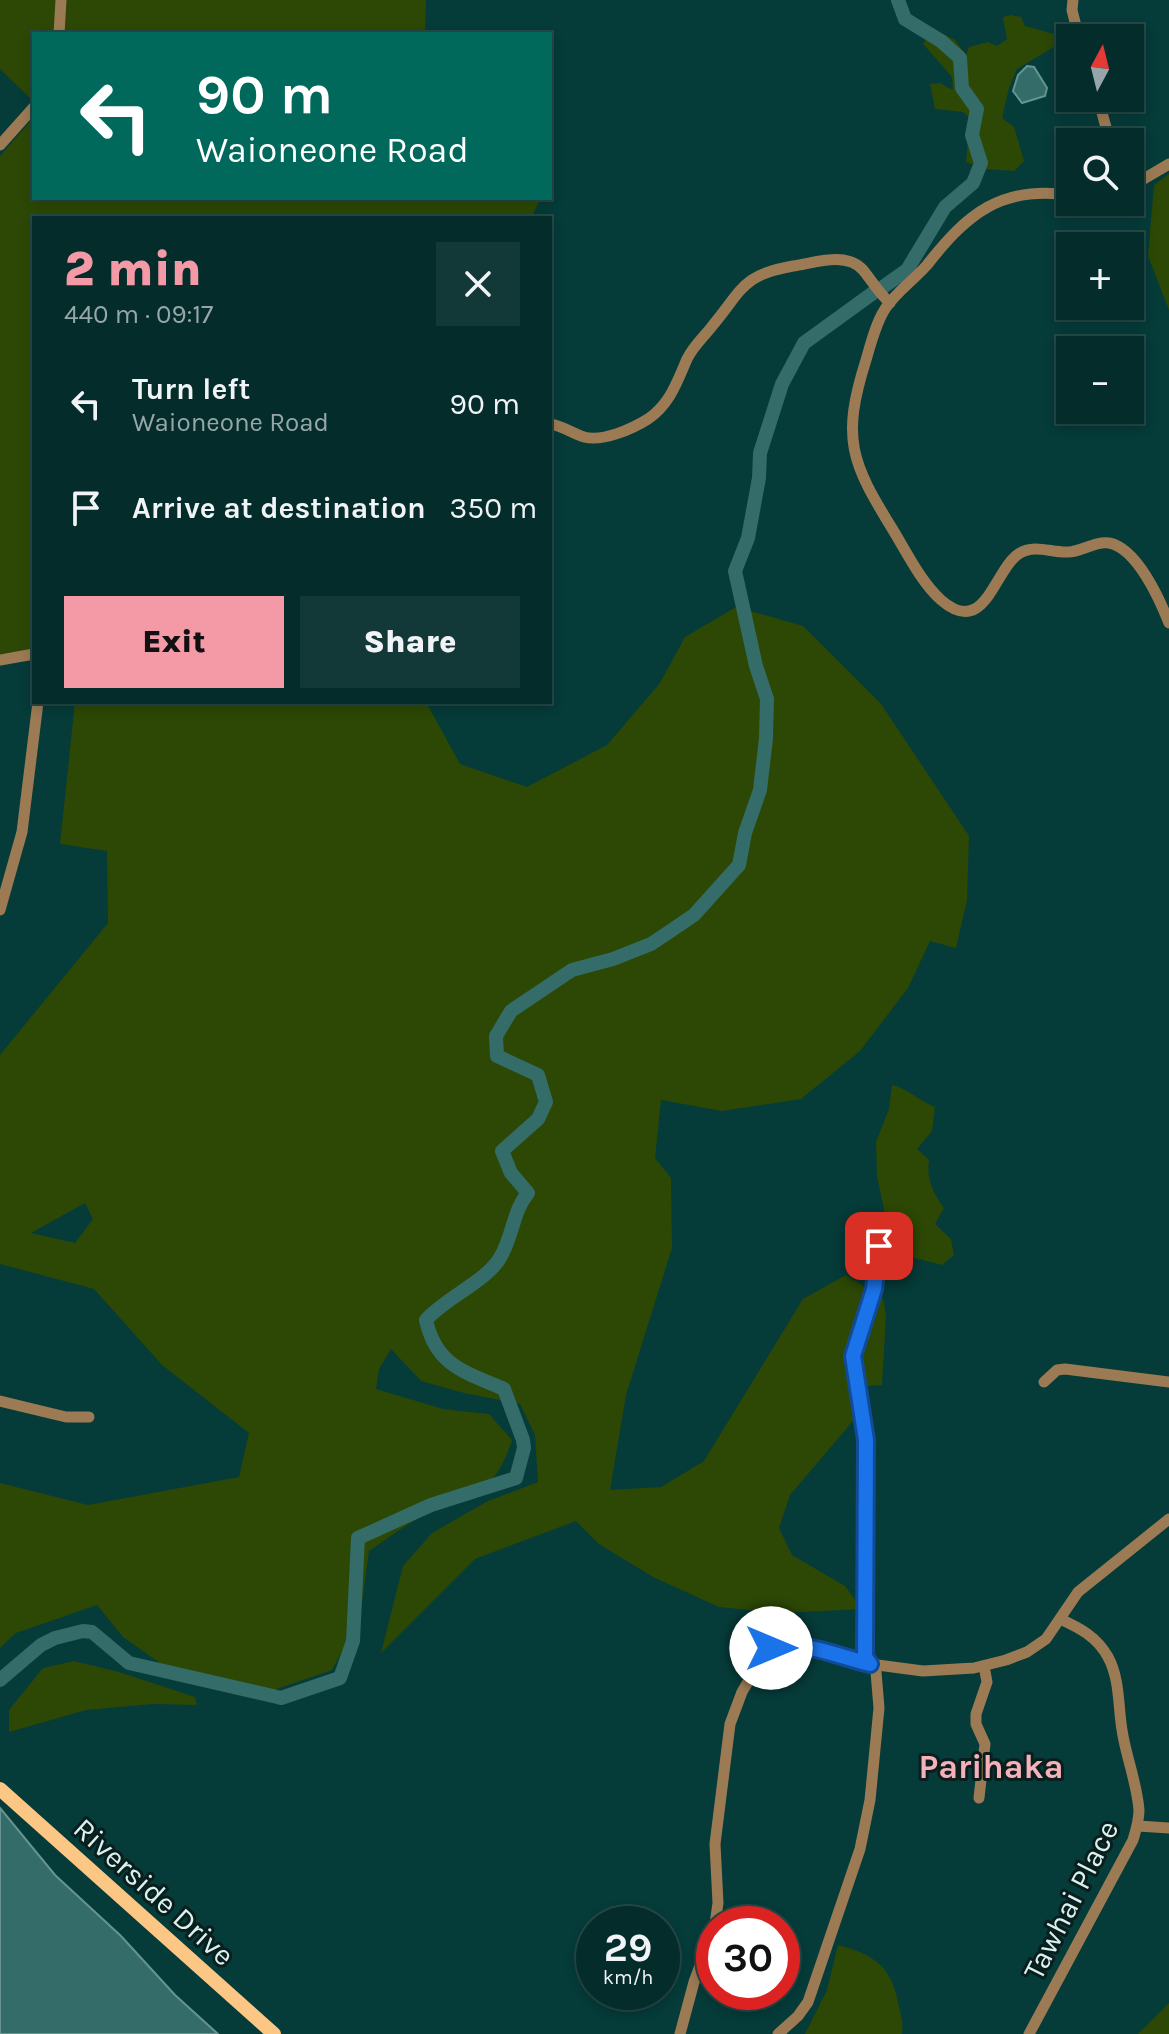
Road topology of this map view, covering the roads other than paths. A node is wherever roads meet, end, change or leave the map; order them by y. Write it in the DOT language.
graph roads {
  1 [pos="61,0"];
  2 [pos="1073,0"];
  3 [pos="1076,24"];
  4 [pos="59,32"];
  5 [pos="32,109"];
  6 [pos="0,145"];
  7 [pos="1169,164"];
  8 [pos="1144,179"];
  9 [pos="1056,193"];
  10 [pos="890,303"];
  11 [pos="552,424"];
  12 [pos="1169,623"];
  13 [pos="32,654"];
  14 [pos="0,660"];
  15 [pos="38,704"];
  16 [pos="0,910"];
  17 [pos="879,1246"];
  18 [pos="1044,1382"];
  19 [pos="1169,1382"];
  20 [pos="0,1401"];
  21 [pos="89,1417"];
  22 [pos="1169,1519"];
  23 [pos="1060,1619"];
  24 [pos="870,1664"];
  25 [pos="984,1666"];
  26 [pos="0,1789"];
  27 [pos="979,1798"];
  28 [pos="1138,1826"];
  29 [pos="1169,1828"];
  30 [pos="718,1906"];
  31 [pos="696,1977"];
  32 [pos="274,2034"];
  33 [pos="680,2034"];
  34 [pos="778,2034"];
  35 [pos="1029,2034"];
  1 -- 4 [label="street"];
  2 -- 3 [label="street"];
  5 -- 6 [label="street"];
  7 -- 8 [label="street"];
  9 -- 10 [label="street"];
  10 -- 11 [label="street"];
  10 -- 12 [label="street"];
  13 -- 14 [label="street"];
  15 -- 16 [label="street"];
  17 -- 24 [label="street"];
  18 -- 19 [label="street"];
  20 -- 21 [label="street"];
  22 -- 23 [label="street"];
  23 -- 25 [label="street"];
  23 -- 28 [label="street, Tawhai Place"];
  24 -- 25 [label="street"];
  24 -- 30 [label="street"];
  24 -- 34 [label="street"];
  25 -- 27 [label="street"];
  26 -- 32 [label="main road, Riverside Drive"];
  28 -- 29 [label="street"];
  28 -- 35 [label="street, Tawhai Place"];
  31 -- 33 [label="street"];
}
